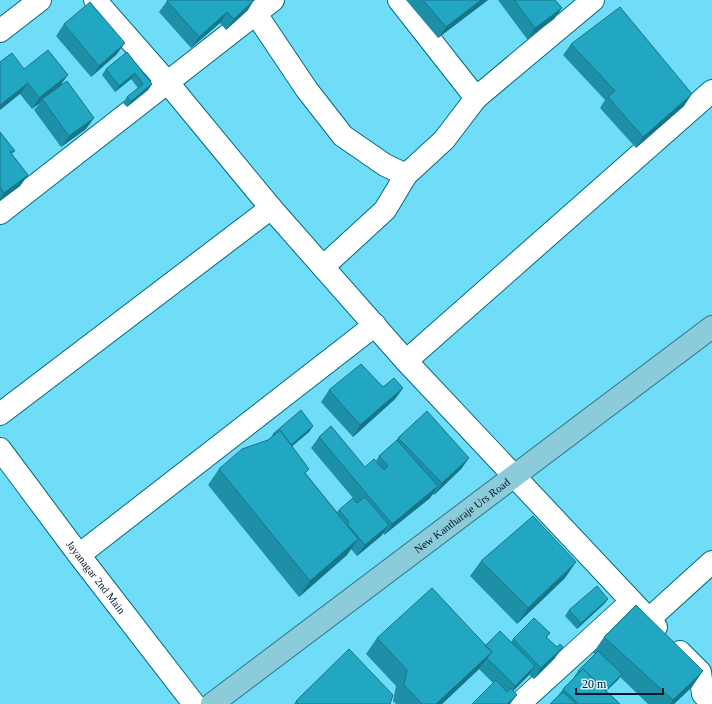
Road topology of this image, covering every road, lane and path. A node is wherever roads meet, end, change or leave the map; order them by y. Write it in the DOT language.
graph roads {
  1 [pos="40,0"];
  2 [pos="95,0"];
  3 [pos="273,0"];
  4 [pos="399,0"];
  5 [pos="593,0"];
  6 [pos="256,14"];
  7 [pos="0,31"];
  8 [pos="168,83"];
  9 [pos="712,91"];
  10 [pos="476,98"];
  11 [pos="406,175"];
  12 [pos="271,208"];
  13 [pos="0,213"];
  14 [pos="323,267"];
  15 [pos="375,325"];
  16 [pos="712,327"];
  17 [pos="406,360"];
  18 [pos="0,414"];
  19 [pos="3,459"];
  20 [pos="514,476"];
  21 [pos="79,555"];
  22 [pos="712,562"];
  23 [pos="631,602"];
  24 [pos="648,620"];
  25 [pos="705,697"];
  26 [pos="194,704"];
  27 [pos="212,704"];
  28 [pos="519,704"];
  1 -- 7 [label="street"];
  2 -- 8 [label="street"];
  3 -- 6 [label="street"];
  4 -- 10 [label="street"];
  5 -- 10 [label="street"];
  6 -- 8 [label="street"];
  6 -- 11 [label="street"];
  8 -- 12 [label="street"];
  8 -- 13 [label="street"];
  9 -- 17 [label="street"];
  10 -- 11 [label="street"];
  11 -- 14 [label="street"];
  12 -- 14 [label="street"];
  12 -- 18 [label="street"];
  14 -- 15 [label="street"];
  15 -- 17 [label="street"];
  15 -- 21 [label="street"];
  16 -- 20 [label="main road, New Kantharaje Urs Road"];
  17 -- 20 [label="street"];
  19 -- 21 [label="street, Jayanagar 2nd Main"];
  20 -- 23 [label="street"];
  20 -- 27 [label="main road, New Kantharaje Urs Road"];
  21 -- 26 [label="street, Jayanagar 2nd Main"];
  22 -- 24 [label="street"];
  23 -- 24 [label="street"];
  23 -- 28 [label="street"];
  24 -- 25 [label="street"];
}
